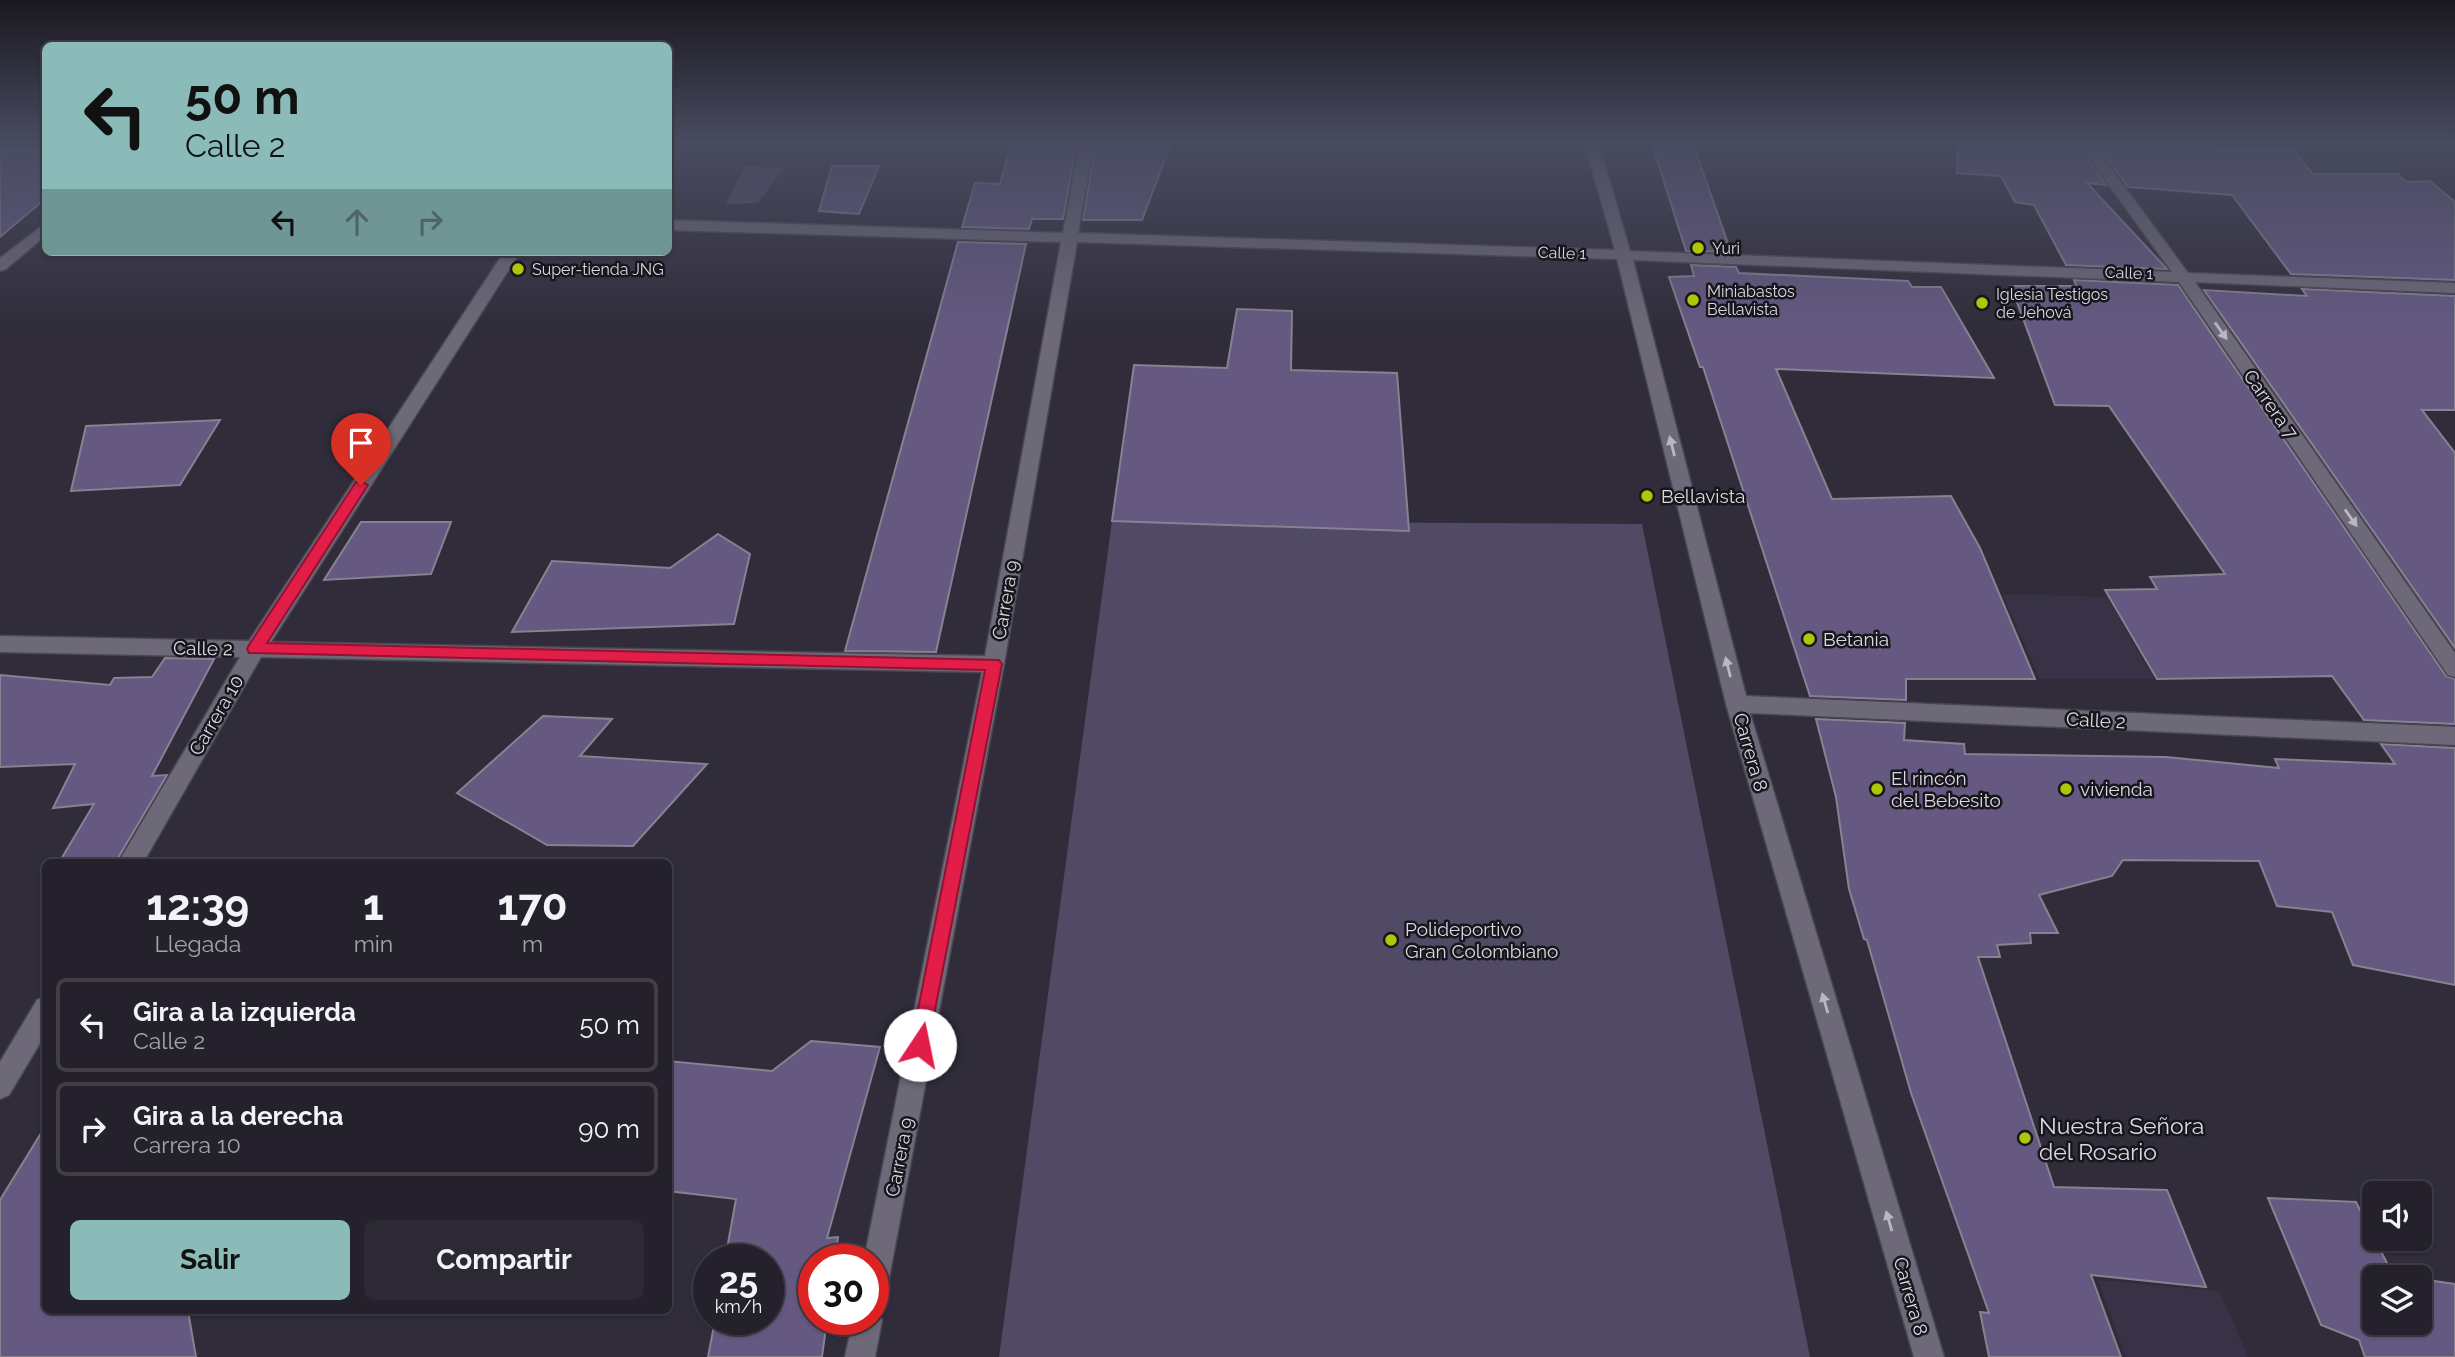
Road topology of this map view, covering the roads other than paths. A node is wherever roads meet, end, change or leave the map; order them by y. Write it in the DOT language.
graph roads {
  1 [pos="1075,204"];
  2 [pos="1609,204"];
  3 [pos="2130,204"];
  4 [pos="672,225"];
  5 [pos="42,230"];
  6 [pos="1068,239"];
  7 [pos="1623,255"];
  8 [pos="509,256"];
  9 [pos="0,266"];
  10 [pos="2182,275"];
  11 [pos="2455,288"];
  12 [pos="0,644"];
  13 [pos="255,649"];
  14 [pos="994,664"];
  15 [pos="2455,670"];
  16 [pos="1737,704"];
  17 [pos="2455,736"];
  18 [pos="132,859"];
  19 [pos="42,1015"];
  20 [pos="0,1086"];
  21 [pos="882,1244"];
  22 [pos="864,1335"];
  23 [pos="860,1357"];
  24 [pos="1929,1357"];
  1 -- 6 [label="street, Carrera 9"];
  2 -- 7 [label="street, Carrera 8"];
  3 -- 10 [label="street, Carrera 7"];
  4 -- 6 [label="street, Calle 1"];
  5 -- 9 [label="street"];
  6 -- 7 [label="street, Calle 1"];
  6 -- 14 [label="street, Carrera 9"];
  7 -- 10 [label="street, Calle 1"];
  16 -- 7 [label="street, Carrera 8, one-way"];
  8 -- 13 [label="street, Carrera 10"];
  10 -- 11 [label="street, Calle 1"];
  10 -- 15 [label="street, Carrera 7, one-way"];
  12 -- 13 [label="street, Calle 2"];
  13 -- 14 [label="street, Calle 2"];
  13 -- 18 [label="street, Carrera 10"];
  14 -- 21 [label="street, Carrera 9"];
  16 -- 17 [label="street, Calle 2"];
  24 -- 16 [label="street, Carrera 8, one-way"];
  19 -- 20 [label="street"];
  22 -- 23 [label="street"];
}
